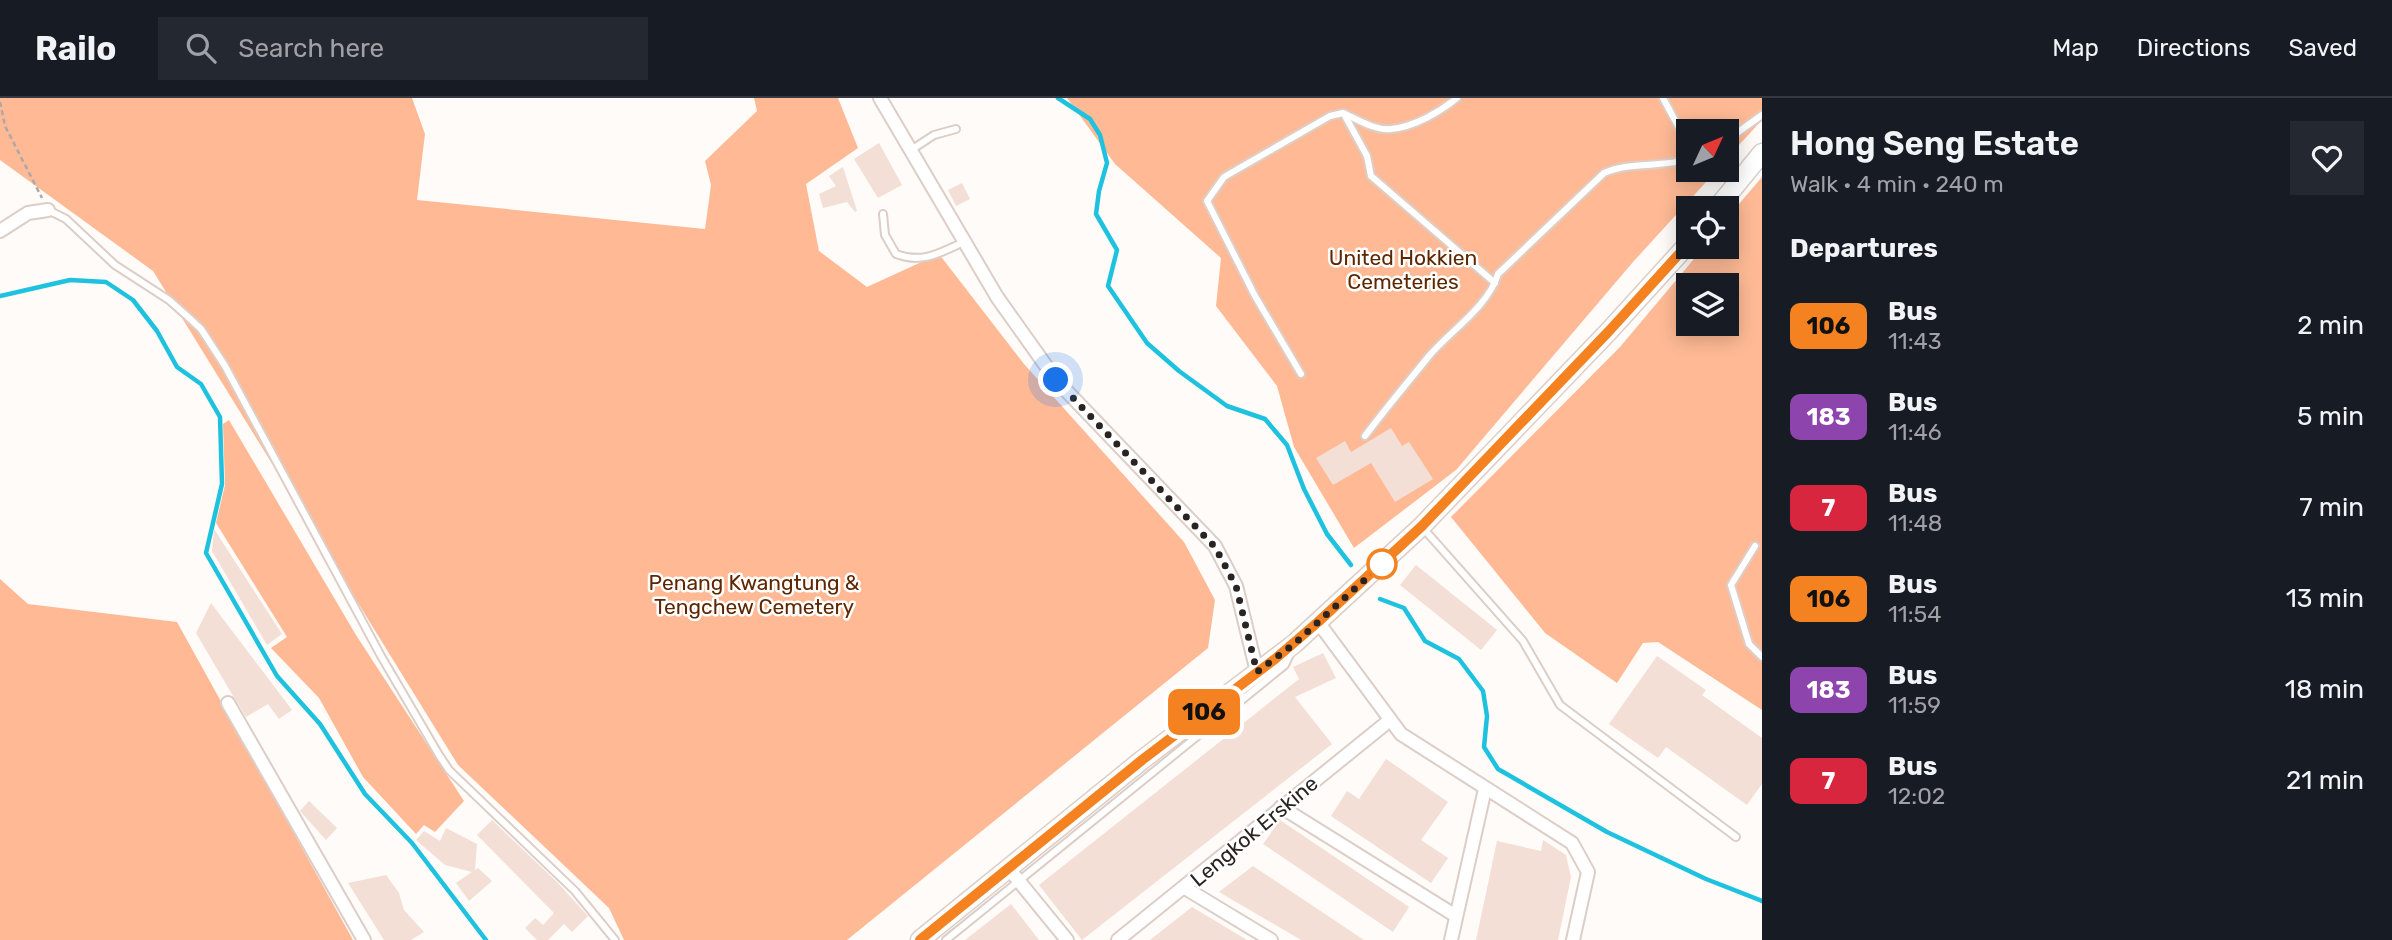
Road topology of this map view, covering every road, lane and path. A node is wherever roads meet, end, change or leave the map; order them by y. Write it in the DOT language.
graph roads {
  1 [pos="880,98"];
  2 [pos="1457,98"];
  3 [pos="1663,98"];
  4 [pos="0,102"];
  5 [pos="1343,113"];
  6 [pos="1762,114"];
  7 [pos="1676,122"];
  8 [pos="956,129"];
  9 [pos="1740,130"];
  10 [pos="910,151"];
  11 [pos="1762,153"];
  12 [pos="1676,161"];
  13 [pos="1727,196"];
  14 [pos="48,210"];
  15 [pos="883,214"];
  16 [pos="0,231"];
  17 [pos="964,242"];
  18 [pos="1676,257"];
  19 [pos="1495,283"];
  20 [pos="1301,374"];
  21 [pos="1365,436"];
  22 [pos="1422,526"];
  23 [pos="1755,545"];
  24 [pos="1318,622"];
  25 [pos="1294,644"];
  26 [pos="1762,657"];
  27 [pos="1257,672"];
  28 [pos="228,703"];
  29 [pos="1390,720"];
  30 [pos="1485,789"];
  31 [pos="1281,807"];
  32 [pos="1736,837"];
  33 [pos="1014,875"];
  34 [pos="1185,888"];
  35 [pos="1456,915"];
  36 [pos="364,940"];
  37 [pos="615,940"];
  38 [pos="920,940"];
  39 [pos="946,940"];
  40 [pos="1067,940"];
  41 [pos="1118,940"];
  42 [pos="1271,940"];
  43 [pos="1451,940"];
  44 [pos="1573,940"];
  1 -- 10 [label="street"];
  2 -- 5 [label="lane"];
  3 -- 7 [label="lane"];
  4 -- 14 [label="path"];
  5 -- 19 [label="lane"];
  5 -- 20 [label="lane"];
  6 -- 9 [label="lane"];
  8 -- 10 [label="lane"];
  10 -- 17 [label="street"];
  11 -- 13 [label="main road"];
  12 -- 19 [label="lane"];
  14 -- 16 [label="street"];
  14 -- 37 [label="lane"];
  15 -- 17 [label="lane"];
  17 -- 27 [label="street"];
  18 -- 22 [label="main road"];
  19 -- 21 [label="lane"];
  22 -- 24 [label="main road"];
  22 -- 32 [label="lane"];
  23 -- 26 [label="lane"];
  24 -- 25 [label="main road"];
  24 -- 29 [label="street"];
  25 -- 27 [label="main road"];
  25 -- 33 [label="lane"];
  27 -- 33 [label="main road"];
  28 -- 36 [label="street"];
  29 -- 30 [label="street"];
  29 -- 31 [label="street, Lengkok Erskine"];
  30 -- 35 [label="street"];
  30 -- 44 [label="street"];
  31 -- 34 [label="street, Lengkok Erskine"];
  31 -- 35 [label="street"];
  33 -- 38 [label="main road"];
  33 -- 39 [label="lane"];
  33 -- 40 [label="street"];
  34 -- 41 [label="street, Lengkok Erskine"];
  34 -- 42 [label="street"];
  35 -- 43 [label="street"];
}
